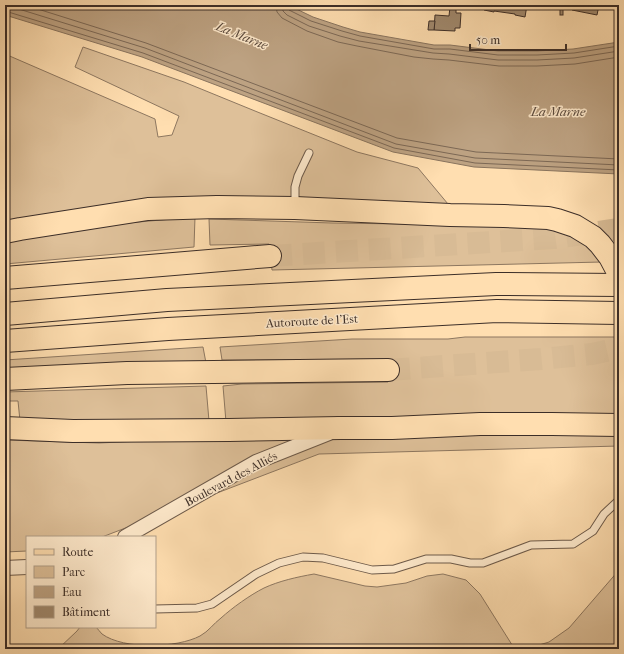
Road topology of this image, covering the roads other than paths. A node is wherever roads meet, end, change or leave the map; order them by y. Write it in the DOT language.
graph roads {
  1 [pos="309,153"];
  2 [pos="295,208"];
  3 [pos="5,232"];
  4 [pos="270,256"];
  5 [pos="615,265"];
  6 [pos="5,278"];
  7 [pos="619,285"];
  8 [pos="619,313"];
  9 [pos="5,314"];
  10 [pos="5,341"];
  11 [pos="388,370"];
  12 [pos="5,379"];
  13 [pos="619,425"];
  14 [pos="5,428"];
  15 [pos="340,428"];
  16 [pos="619,500"];
  17 [pos="127,536"];
  18 [pos="26,567"];
  19 [pos="5,568"];
  20 [pos="156,609"];
  1 -- 2 [label="lane"];
  2 -- 3 [label="main road"];
  2 -- 5 [label="main road"];
  4 -- 6 [label="main road"];
  7 -- 9 [label="main road"];
  8 -- 10 [label="main road, Autoroute de l’Est"];
  11 -- 12 [label="main road"];
  13 -- 15 [label="main road"];
  14 -- 15 [label="main road"];
  15 -- 17 [label="street, Boulevard des Alliés"];
  16 -- 20 [label="lane"];
  18 -- 19 [label="street"];
}
